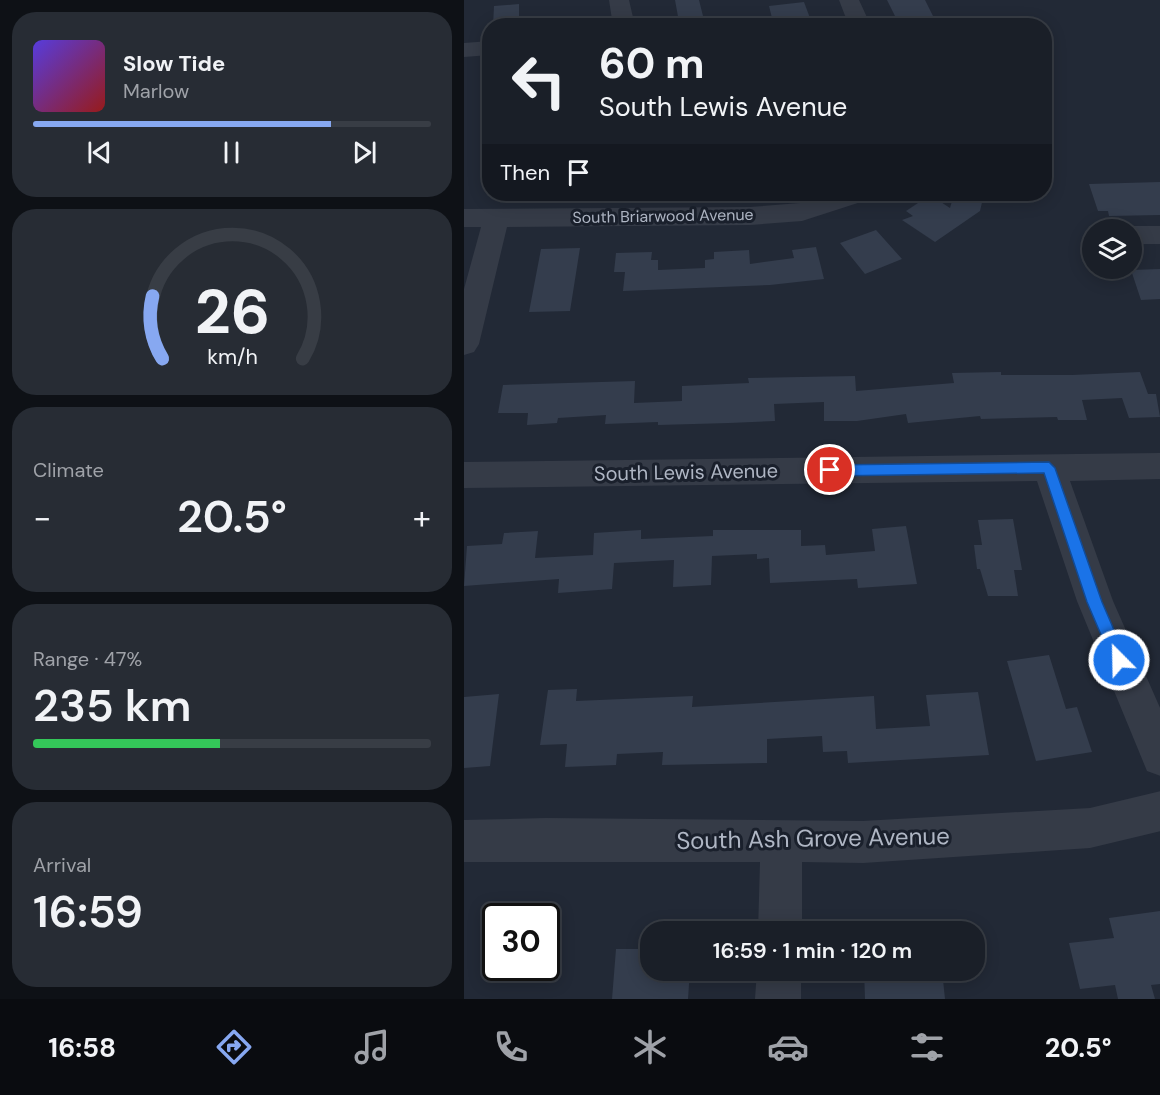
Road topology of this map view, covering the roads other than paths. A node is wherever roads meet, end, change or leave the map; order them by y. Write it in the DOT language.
graph roads {
  1 [pos="619,0"];
  2 [pos="849,0"];
  3 [pos="622,18"];
  4 [pos="857,18"];
  5 [pos="482,49"];
  6 [pos="464,50"];
  7 [pos="836,201"];
  8 [pos="652,205"];
  9 [pos="464,218"];
  10 [pos="496,218"];
  11 [pos="1142,235"];
  12 [pos="1160,235"];
  13 [pos="464,344"];
  14 [pos="1160,466"];
  15 [pos="1049,468"];
  16 [pos="464,475"];
  17 [pos="1160,757"];
  18 [pos="1160,811"];
  19 [pos="464,841"];
  20 [pos="781,842"];
  21 [pos="779,921"];
  22 [pos="779,981"];
  23 [pos="778,999"];
  1 -- 3 [label="street"];
  2 -- 4 [label="street"];
  5 -- 6 [label="street"];
  7 -- 8 [label="street, South Briarwood Avenue"];
  8 -- 10 [label="street, South Briarwood Avenue"];
  9 -- 10 [label="street, South Briarwood Avenue"];
  10 -- 13 [label="street"];
  11 -- 12 [label="street"];
  14 -- 15 [label="street, South Lewis Avenue"];
  15 -- 16 [label="street, South Lewis Avenue"];
  15 -- 17 [label="street"];
  18 -- 20 [label="street, South Ash Grove Avenue"];
  19 -- 20 [label="street, South Ash Grove Avenue"];
  20 -- 21 [label="street"];
  22 -- 23 [label="street"];
}
